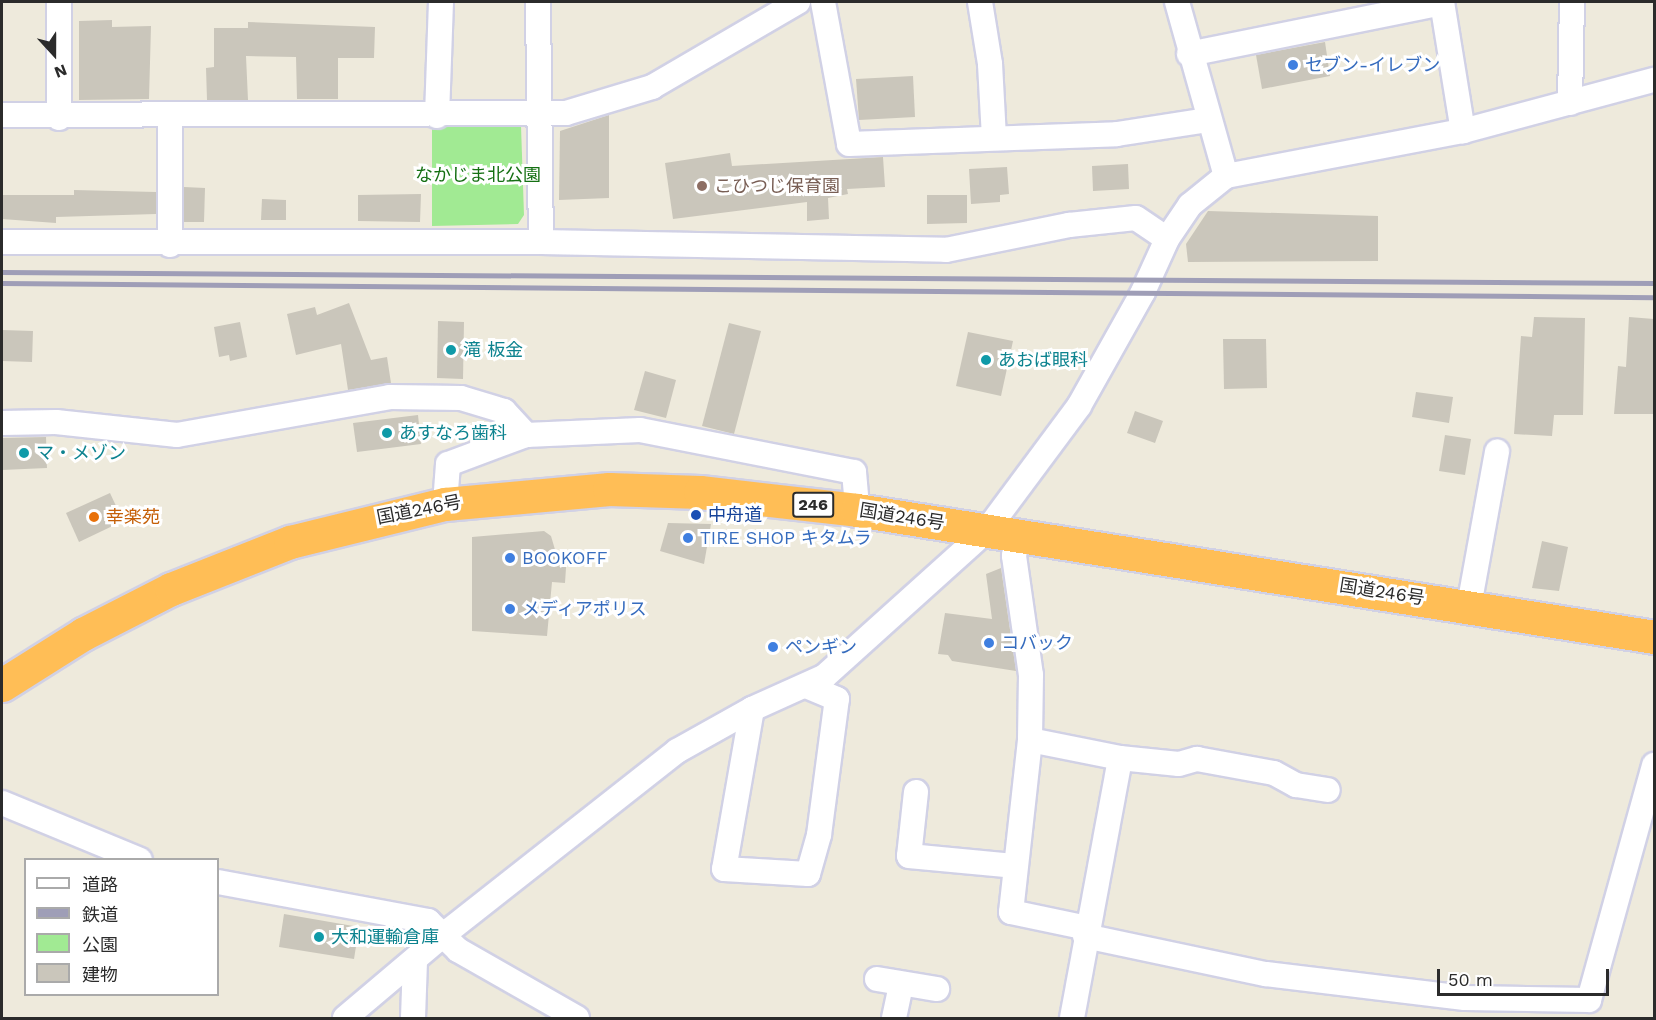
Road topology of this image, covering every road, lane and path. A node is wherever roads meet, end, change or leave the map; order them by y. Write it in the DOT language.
graph roads {
  1 [pos="59,2"];
  2 [pos="441,2"];
  3 [pos="538,2"];
  4 [pos="798,2"];
  5 [pos="823,2"];
  6 [pos="980,2"];
  7 [pos="1177,2"];
  8 [pos="1442,2"];
  9 [pos="1572,2"];
  10 [pos="1189,54"];
  11 [pos="1654,80"];
  12 [pos="1570,104"];
  13 [pos="2,115"];
  14 [pos="437,116"];
  15 [pos="541,116"];
  16 [pos="170,117"];
  17 [pos="58,118"];
  18 [pos="1207,120"];
  19 [pos="1463,131"];
  20 [pos="994,138"];
  21 [pos="1226,176"];
  22 [pos="1167,239"];
  23 [pos="2,242"];
  24 [pos="541,242"];
  25 [pos="170,245"];
  26 [pos="2,423"];
  27 [pos="526,435"];
  28 [pos="1497,452"];
  29 [pos="445,504"];
  30 [pos="857,510"];
  31 [pos="1002,533"];
  32 [pos="1469,606"];
  33 [pos="1654,637"];
  34 [pos="2,685"];
  35 [pos="807,686"];
  36 [pos="752,709"];
  37 [pos="1030,740"];
  38 [pos="1120,758"];
  39 [pos="1654,765"];
  40 [pos="1328,790"];
  41 [pos="915,792"];
  42 [pos="2,803"];
  43 [pos="135,858"];
  44 [pos="1014,866"];
  45 [pos="219,882"];
  46 [pos="1086,932"];
  47 [pos="442,936"];
  48 [pos="415,960"];
  49 [pos="877,979"];
  50 [pos="901,984"];
  51 [pos="937,989"];
  52 [pos="345,1018"];
  53 [pos="413,1018"];
  54 [pos="577,1018"];
  55 [pos="894,1018"];
  56 [pos="1072,1018"];
  1 -- 17 [label="street"];
  2 -- 14 [label="street"];
  3 -- 15 [label="street"];
  4 -- 15 [label="street"];
  5 -- 20 [label="street"];
  6 -- 20 [label="street"];
  7 -- 10 [label="street"];
  8 -- 10 [label="street"];
  8 -- 19 [label="street"];
  9 -- 12 [label="street"];
  10 -- 18 [label="street"];
  11 -- 12 [label="street"];
  12 -- 19 [label="street"];
  13 -- 17 [label="street"];
  14 -- 15 [label="street"];
  14 -- 16 [label="street"];
  15 -- 24 [label="street"];
  16 -- 17 [label="street"];
  16 -- 25 [label="street"];
  18 -- 20 [label="street"];
  18 -- 21 [label="street"];
  19 -- 21 [label="street"];
  21 -- 22 [label="street"];
  22 -- 24 [label="street"];
  22 -- 31 [label="street"];
  23 -- 25 [label="street"];
  24 -- 25 [label="street"];
  26 -- 27 [label="street"];
  27 -- 29 [label="street"];
  27 -- 30 [label="street"];
  28 -- 32 [label="street"];
  29 -- 30 [label="highway, 国道246号 / 246"];
  29 -- 34 [label="highway, 国道246号 / 246"];
  30 -- 31 [label="highway, 国道246号 / 246"];
  31 -- 32 [label="highway, 国道246号 / 246"];
  31 -- 35 [label="street"];
  31 -- 37 [label="street"];
  32 -- 33 [label="highway, 国道246号 / 246"];
  35 -- 36 [label="street"];
  35 -- 36 [label="street"];
  36 -- 47 [label="street"];
  37 -- 38 [label="street"];
  37 -- 44 [label="street"];
  38 -- 40 [label="street"];
  38 -- 46 [label="street"];
  39 -- 46 [label="street"];
  41 -- 44 [label="street"];
  42 -- 43 [label="street"];
  44 -- 46 [label="street"];
  45 -- 47 [label="street"];
  46 -- 56 [label="street"];
  47 -- 48 [label="street"];
  47 -- 54 [label="street"];
  48 -- 52 [label="street"];
  48 -- 53 [label="street"];
  49 -- 50 [label="street"];
  50 -- 51 [label="street"];
  50 -- 55 [label="street"];
}
